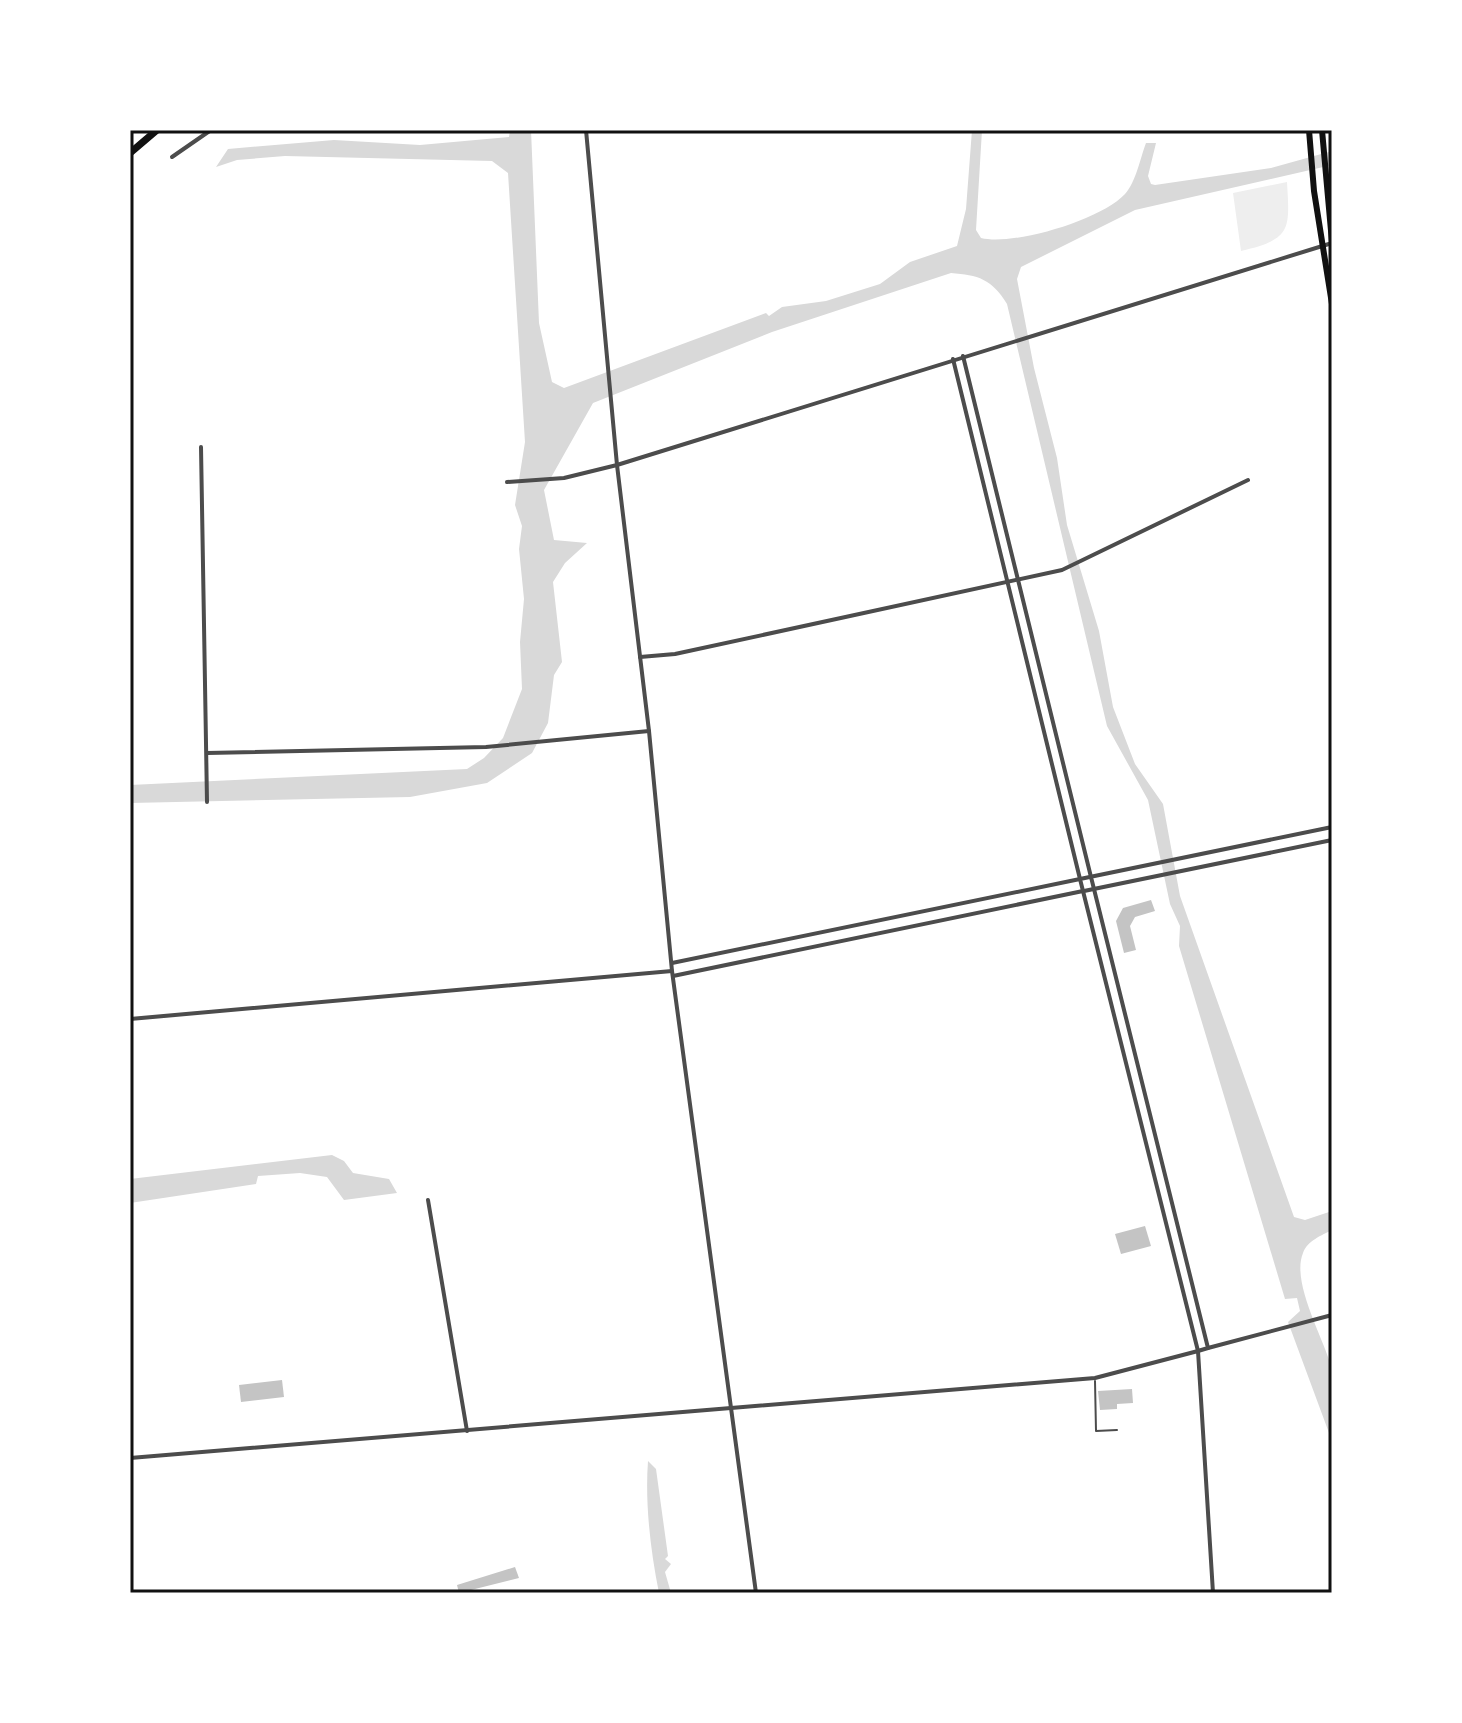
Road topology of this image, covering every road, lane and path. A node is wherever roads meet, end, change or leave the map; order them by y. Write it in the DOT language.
graph roads {
  1 [pos="157,130"];
  2 [pos="211,130"];
  3 [pos="586,130"];
  4 [pos="1309,130"];
  5 [pos="1322,130"];
  6 [pos="130,153"];
  7 [pos="172,157"];
  8 [pos="1332,242"];
  9 [pos="1321,245"];
  10 [pos="1332,304"];
  11 [pos="963,356"];
  12 [pos="953,359"];
  13 [pos="201,447"];
  14 [pos="617,465"];
  15 [pos="1248,480"];
  16 [pos="507,482"];
  17 [pos="1018,580"];
  18 [pos="1008,583"];
  19 [pos="640,657"];
  20 [pos="649,731"];
  21 [pos="207,753"];
  22 [pos="207,802"];
  23 [pos="1332,827"];
  24 [pos="1332,840"];
  25 [pos="1091,877"];
  26 [pos="1080,879"];
  27 [pos="1094,889"];
  28 [pos="1083,891"];
  29 [pos="672,963"];
  30 [pos="673,974"];
  31 [pos="130,1019"];
  32 [pos="428,1200"];
  33 [pos="1332,1315"];
  34 [pos="1208,1348"];
  35 [pos="1198,1351"];
  36 [pos="1095,1378"];
  37 [pos="731,1408"];
  38 [pos="1117,1430"];
  39 [pos="467,1431"];
  40 [pos="133,1458"];
  41 [pos="756,1593"];
  42 [pos="1213,1593"];
  1 -- 6 [label="highway"];
  2 -- 7 [label="street"];
  3 -- 14 [label="street"];
  4 -- 9 [label="main road"];
  5 -- 8 [label="main road"];
  8 -- 9 [label="street"];
  9 -- 10 [label="main road"];
  9 -- 11 [label="street"];
  11 -- 12 [label="street"];
  11 -- 17 [label="street"];
  12 -- 14 [label="street"];
  12 -- 18 [label="street"];
  13 -- 21 [label="street"];
  14 -- 16 [label="street"];
  14 -- 19 [label="street"];
  15 -- 17 [label="street"];
  17 -- 18 [label="street"];
  17 -- 25 [label="street"];
  18 -- 19 [label="street"];
  18 -- 26 [label="street"];
  19 -- 20 [label="street"];
  20 -- 21 [label="street"];
  20 -- 29 [label="street"];
  21 -- 22 [label="street"];
  23 -- 25 [label="street"];
  24 -- 27 [label="street"];
  25 -- 26 [label="street"];
  25 -- 27 [label="street"];
  26 -- 28 [label="street"];
  26 -- 29 [label="street"];
  27 -- 28 [label="street"];
  27 -- 34 [label="street"];
  28 -- 30 [label="street"];
  28 -- 35 [label="street"];
  29 -- 30 [label="street"];
  30 -- 31 [label="street"];
  30 -- 37 [label="street"];
  32 -- 39 [label="street"];
  33 -- 34 [label="street"];
  34 -- 35 [label="street"];
  35 -- 36 [label="street"];
  35 -- 42 [label="street"];
  36 -- 37 [label="street"];
  36 -- 38 [label="lane"];
  37 -- 39 [label="street"];
  37 -- 41 [label="street"];
  39 -- 40 [label="street"];
}
